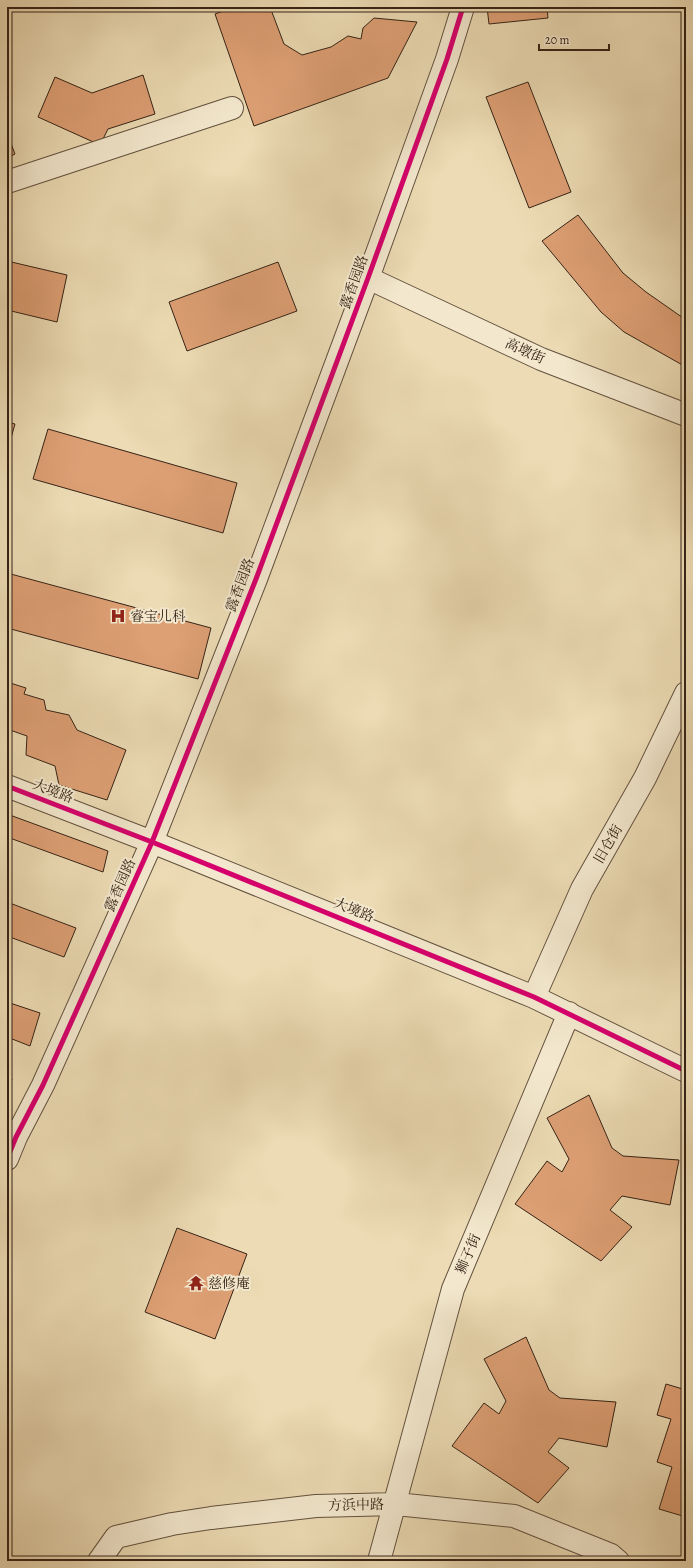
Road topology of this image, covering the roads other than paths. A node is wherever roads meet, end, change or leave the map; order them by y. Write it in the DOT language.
graph roads {
  1 [pos="463,7"];
  2 [pos="232,108"];
  3 [pos="7,182"];
  4 [pos="368,278"];
  5 [pos="686,415"];
  6 [pos="686,693"];
  7 [pos="7,786"];
  8 [pos="152,842"];
  9 [pos="534,997"];
  10 [pos="569,1013"];
  11 [pos="686,1071"];
  12 [pos="7,1159"];
  13 [pos="396,1504"];
  14 [pos="99,1561"];
  15 [pos="380,1561"];
  16 [pos="618,1561"];
  1 -- 4 [label="street, 露香园路"];
  2 -- 3 [label="street"];
  4 -- 5 [label="street, 高墩街"];
  4 -- 8 [label="street, 露香园路"];
  6 -- 9 [label="street, 旧仓街"];
  7 -- 8 [label="street, 大境路"];
  8 -- 9 [label="street, 大境路"];
  8 -- 12 [label="street, 露香园路"];
  9 -- 10 [label="street, 大境路"];
  10 -- 11 [label="street, 大境路"];
  10 -- 13 [label="street, 狮子街"];
  13 -- 14 [label="street, 方浜中路"];
  13 -- 15 [label="street, 狮子街"];
  13 -- 16 [label="street, 方浜中路"];
}
